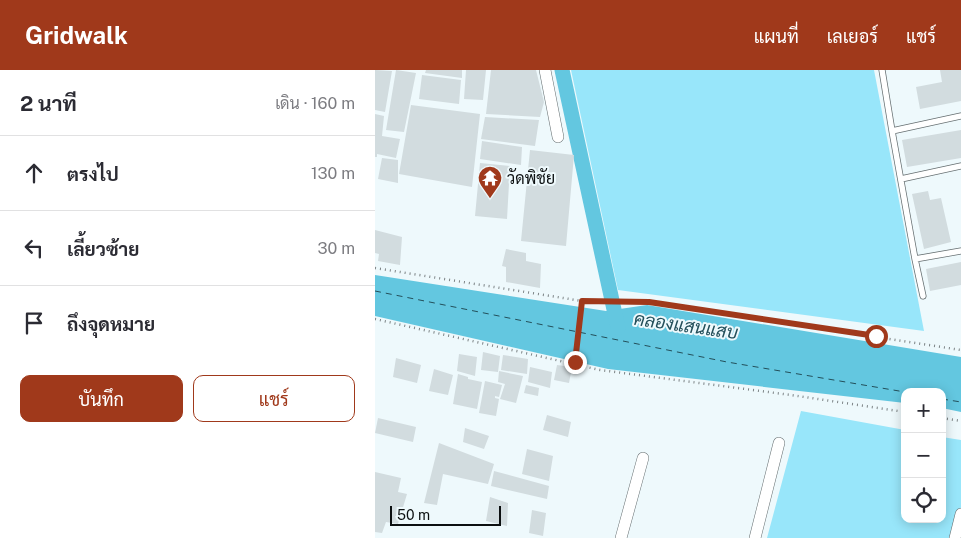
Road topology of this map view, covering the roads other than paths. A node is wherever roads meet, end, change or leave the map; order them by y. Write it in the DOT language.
graph roads {
  1 [pos="545,70"];
  2 [pos="882,70"];
  3 [pos="961,116"];
  4 [pos="893,131"];
  5 [pos="558,137"];
  6 [pos="961,166"];
  7 [pos="901,179"];
  8 [pos="961,251"];
  9 [pos="915,259"];
  10 [pos="923,296"];
  11 [pos="779,443"];
  12 [pos="643,458"];
  13 [pos="961,514"];
  14 [pos="621,538"];
  15 [pos="755,538"];
  16 [pos="955,538"];
  1 -- 5 [label="street"];
  2 -- 4 [label="lane"];
  3 -- 4 [label="lane"];
  4 -- 7 [label="lane"];
  6 -- 7 [label="lane"];
  7 -- 9 [label="lane"];
  8 -- 9 [label="lane"];
  9 -- 10 [label="lane"];
  11 -- 15 [label="street"];
  12 -- 14 [label="street"];
  13 -- 16 [label="street"];
}
